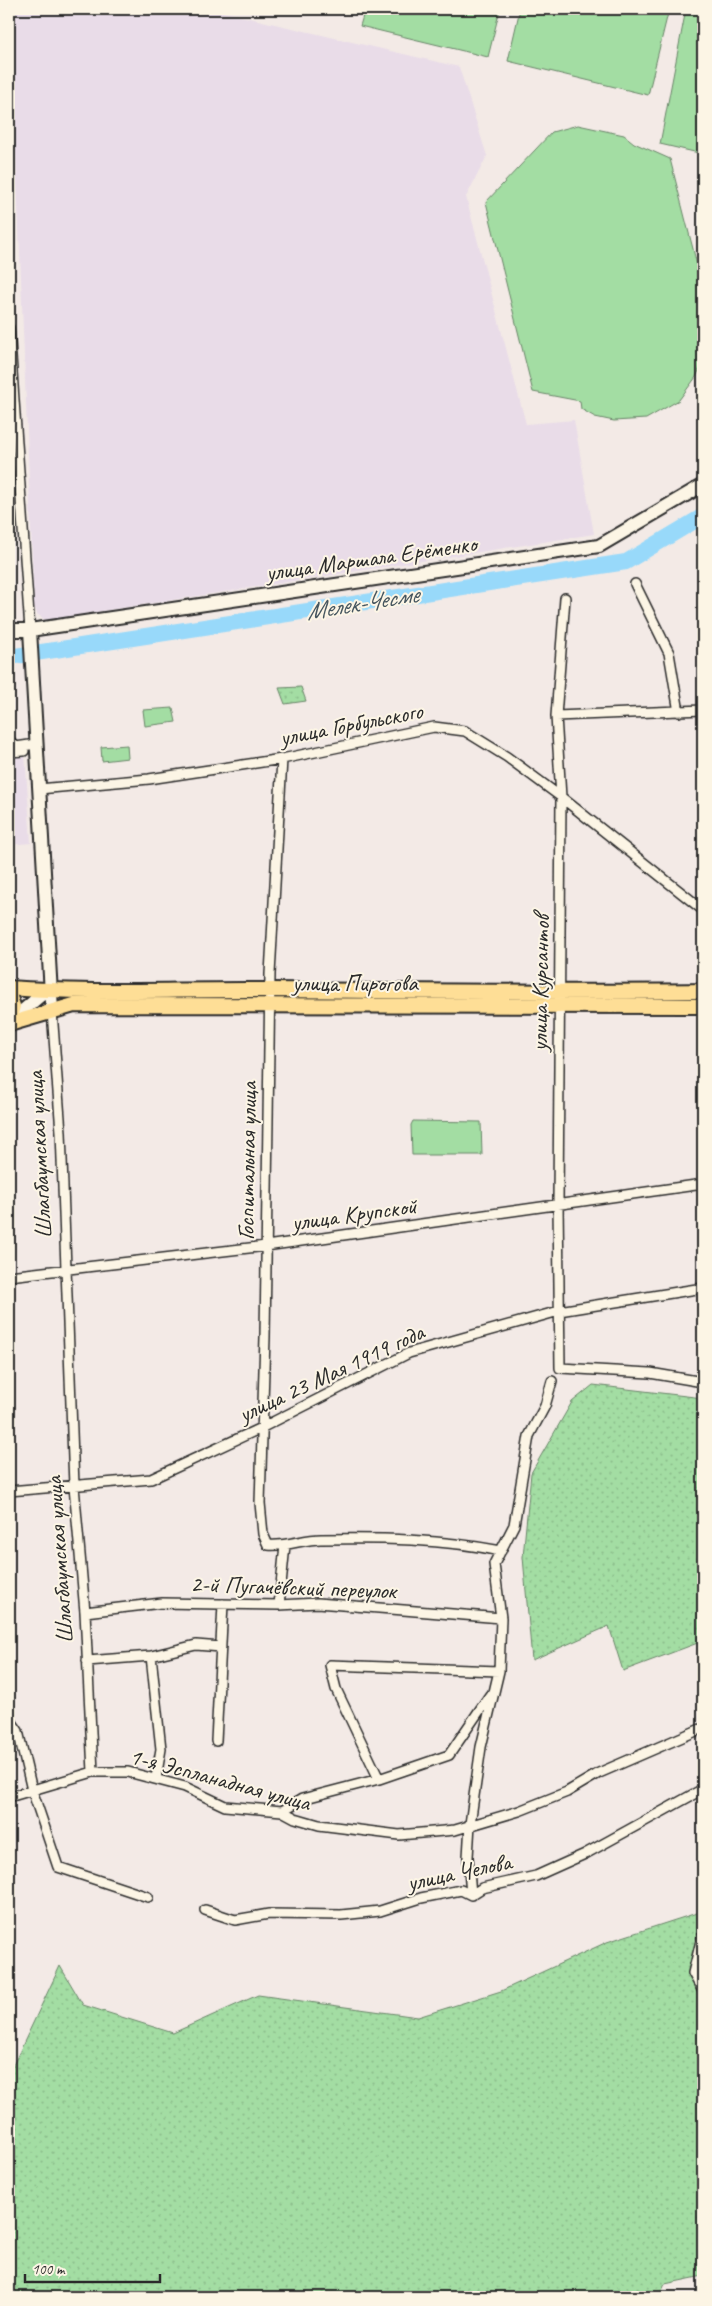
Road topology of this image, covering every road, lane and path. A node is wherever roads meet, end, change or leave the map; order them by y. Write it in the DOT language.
graph roads {
  1 [pos="9,328"];
  2 [pos="703,485"];
  3 [pos="635,584"];
  4 [pos="565,598"];
  5 [pos="9,630"];
  6 [pos="30,634"];
  7 [pos="703,710"];
  8 [pos="678,712"];
  9 [pos="556,716"];
  10 [pos="9,740"];
  11 [pos="37,747"];
  12 [pos="14,751"];
  13 [pos="282,759"];
  14 [pos="39,790"];
  15 [pos="561,797"];
  16 [pos="703,910"];
  17 [pos="9,988"];
  18 [pos="270,990"];
  19 [pos="50,991"];
  20 [pos="703,991"];
  21 [pos="9,995"];
  22 [pos="560,1000"];
  23 [pos="269,1005"];
  24 [pos="703,1006"];
  25 [pos="52,1011"];
  26 [pos="9,1022"];
  27 [pos="703,1184"];
  28 [pos="558,1204"];
  29 [pos="266,1246"];
  30 [pos="66,1268"];
  31 [pos="9,1276"];
  32 [pos="703,1288"];
  33 [pos="559,1311"];
  34 [pos="552,1381"];
  35 [pos="703,1382"];
  36 [pos="264,1427"];
  37 [pos="74,1486"];
  38 [pos="9,1491"];
  39 [pos="285,1545"];
  40 [pos="501,1551"];
  41 [pos="223,1604"];
  42 [pos="279,1605"];
  43 [pos="85,1612"];
  44 [pos="501,1618"];
  45 [pos="221,1647"];
  46 [pos="151,1656"];
  47 [pos="87,1661"];
  48 [pos="500,1671"];
  49 [pos="493,1692"];
  50 [pos="9,1718"];
  51 [pos="703,1728"];
  52 [pos="216,1741"];
  53 [pos="93,1772"];
  54 [pos="156,1778"];
  55 [pos="379,1779"];
  56 [pos="703,1789"];
  57 [pos="32,1790"];
  58 [pos="9,1798"];
  59 [pos="282,1811"];
  60 [pos="470,1824"];
  61 [pos="471,1895"];
  62 [pos="148,1897"];
  63 [pos="205,1910"];
  64 [pos="703,1933"];
  65 [pos="703,1991"];
  1 -- 6 [label="street, Шлагбаумская улица"];
  2 -- 6 [label="main road, улица Маршала Ерёменко"];
  3 -- 8 [label="street"];
  4 -- 9 [label="street, улица Курсантов"];
  5 -- 6 [label="main road, улица Маршала Ерёменко"];
  6 -- 11 [label="main road, Шлагбаумская улица"];
  7 -- 8 [label="street"];
  8 -- 9 [label="street"];
  9 -- 15 [label="street, улица Курсантов"];
  10 -- 12 [label="street"];
  11 -- 12 [label="street"];
  11 -- 14 [label="main road, Шлагбаумская улица"];
  13 -- 14 [label="street, улица Горбульского"];
  13 -- 15 [label="street, улица Горбульского"];
  13 -- 18 [label="street, Госпитальная улица"];
  14 -- 19 [label="main road, Шлагбаумская улица"];
  15 -- 16 [label="street, улица Горбульского"];
  15 -- 22 [label="street, улица Курсантов"];
  17 -- 19 [label="main road, улица Пирогова"];
  18 -- 19 [label="main road, улица Пирогова"];
  18 -- 22 [label="main road, улица Пирогова"];
  18 -- 23 [label="street, Госпитальная улица"];
  19 -- 25 [label="main road, Шлагбаумская улица"];
  19 -- 26 [label="main road"];
  20 -- 22 [label="main road, улица Пирогова"];
  21 -- 26 [label="main road"];
  22 -- 23 [label="main road, улица Пирогова"];
  22 -- 24 [label="main road, улица Пирогова"];
  22 -- 28 [label="street, улица Курсантов"];
  23 -- 25 [label="main road, улица Пирогова"];
  23 -- 29 [label="street, Госпитальная улица"];
  25 -- 26 [label="main road, улица Пирогова"];
  25 -- 30 [label="street, Шлагбаумская улица"];
  27 -- 28 [label="street, улица Крупской"];
  28 -- 29 [label="street, улица Крупской"];
  28 -- 33 [label="street, улица Курсантов"];
  29 -- 30 [label="street, улица Крупской"];
  29 -- 36 [label="street, Госпитальная улица"];
  30 -- 31 [label="street, улица Крупской"];
  30 -- 37 [label="street, Шлагбаумская улица"];
  32 -- 33 [label="street, улица 23 Мая 1919 года"];
  33 -- 35 [label="street, улица Курсантов"];
  33 -- 36 [label="street, улица 23 Мая 1919 года"];
  34 -- 40 [label="street"];
  36 -- 37 [label="street, улица 23 Мая 1919 года"];
  36 -- 39 [label="street, Госпитальная улица"];
  37 -- 38 [label="street, улица 23 Мая 1919 года"];
  37 -- 43 [label="street, Шлагбаумская улица"];
  39 -- 40 [label="street"];
  39 -- 42 [label="street"];
  40 -- 44 [label="street"];
  41 -- 42 [label="street, 2-й Пугачёвский переулок"];
  41 -- 43 [label="street, 2-й Пугачёвский переулок"];
  41 -- 45 [label="street"];
  42 -- 44 [label="street, 2-й Пугачёвский переулок"];
  43 -- 47 [label="street, Шлагбаумская улица"];
  44 -- 48 [label="street"];
  45 -- 46 [label="street"];
  45 -- 52 [label="street"];
  46 -- 47 [label="street"];
  46 -- 54 [label="street"];
  47 -- 53 [label="street, Шлагбаумская улица"];
  48 -- 49 [label="street"];
  48 -- 55 [label="street"];
  49 -- 55 [label="street"];
  49 -- 60 [label="street"];
  50 -- 57 [label="street"];
  51 -- 60 [label="street, 1-я Эспланадная улица"];
  53 -- 54 [label="street, 1-я Эспланадная улица"];
  53 -- 57 [label="street, 1-я Эспланадная улица"];
  54 -- 59 [label="street, 1-я Эспланадная улица"];
  55 -- 59 [label="street"];
  56 -- 61 [label="street, улица Челова"];
  57 -- 58 [label="street, 1-я Эспланадная улица"];
  57 -- 62 [label="street"];
  59 -- 60 [label="street, 1-я Эспланадная улица"];
  60 -- 61 [label="street"];
  61 -- 63 [label="street, улица Челова"];
  64 -- 65 [label="street"];
}
